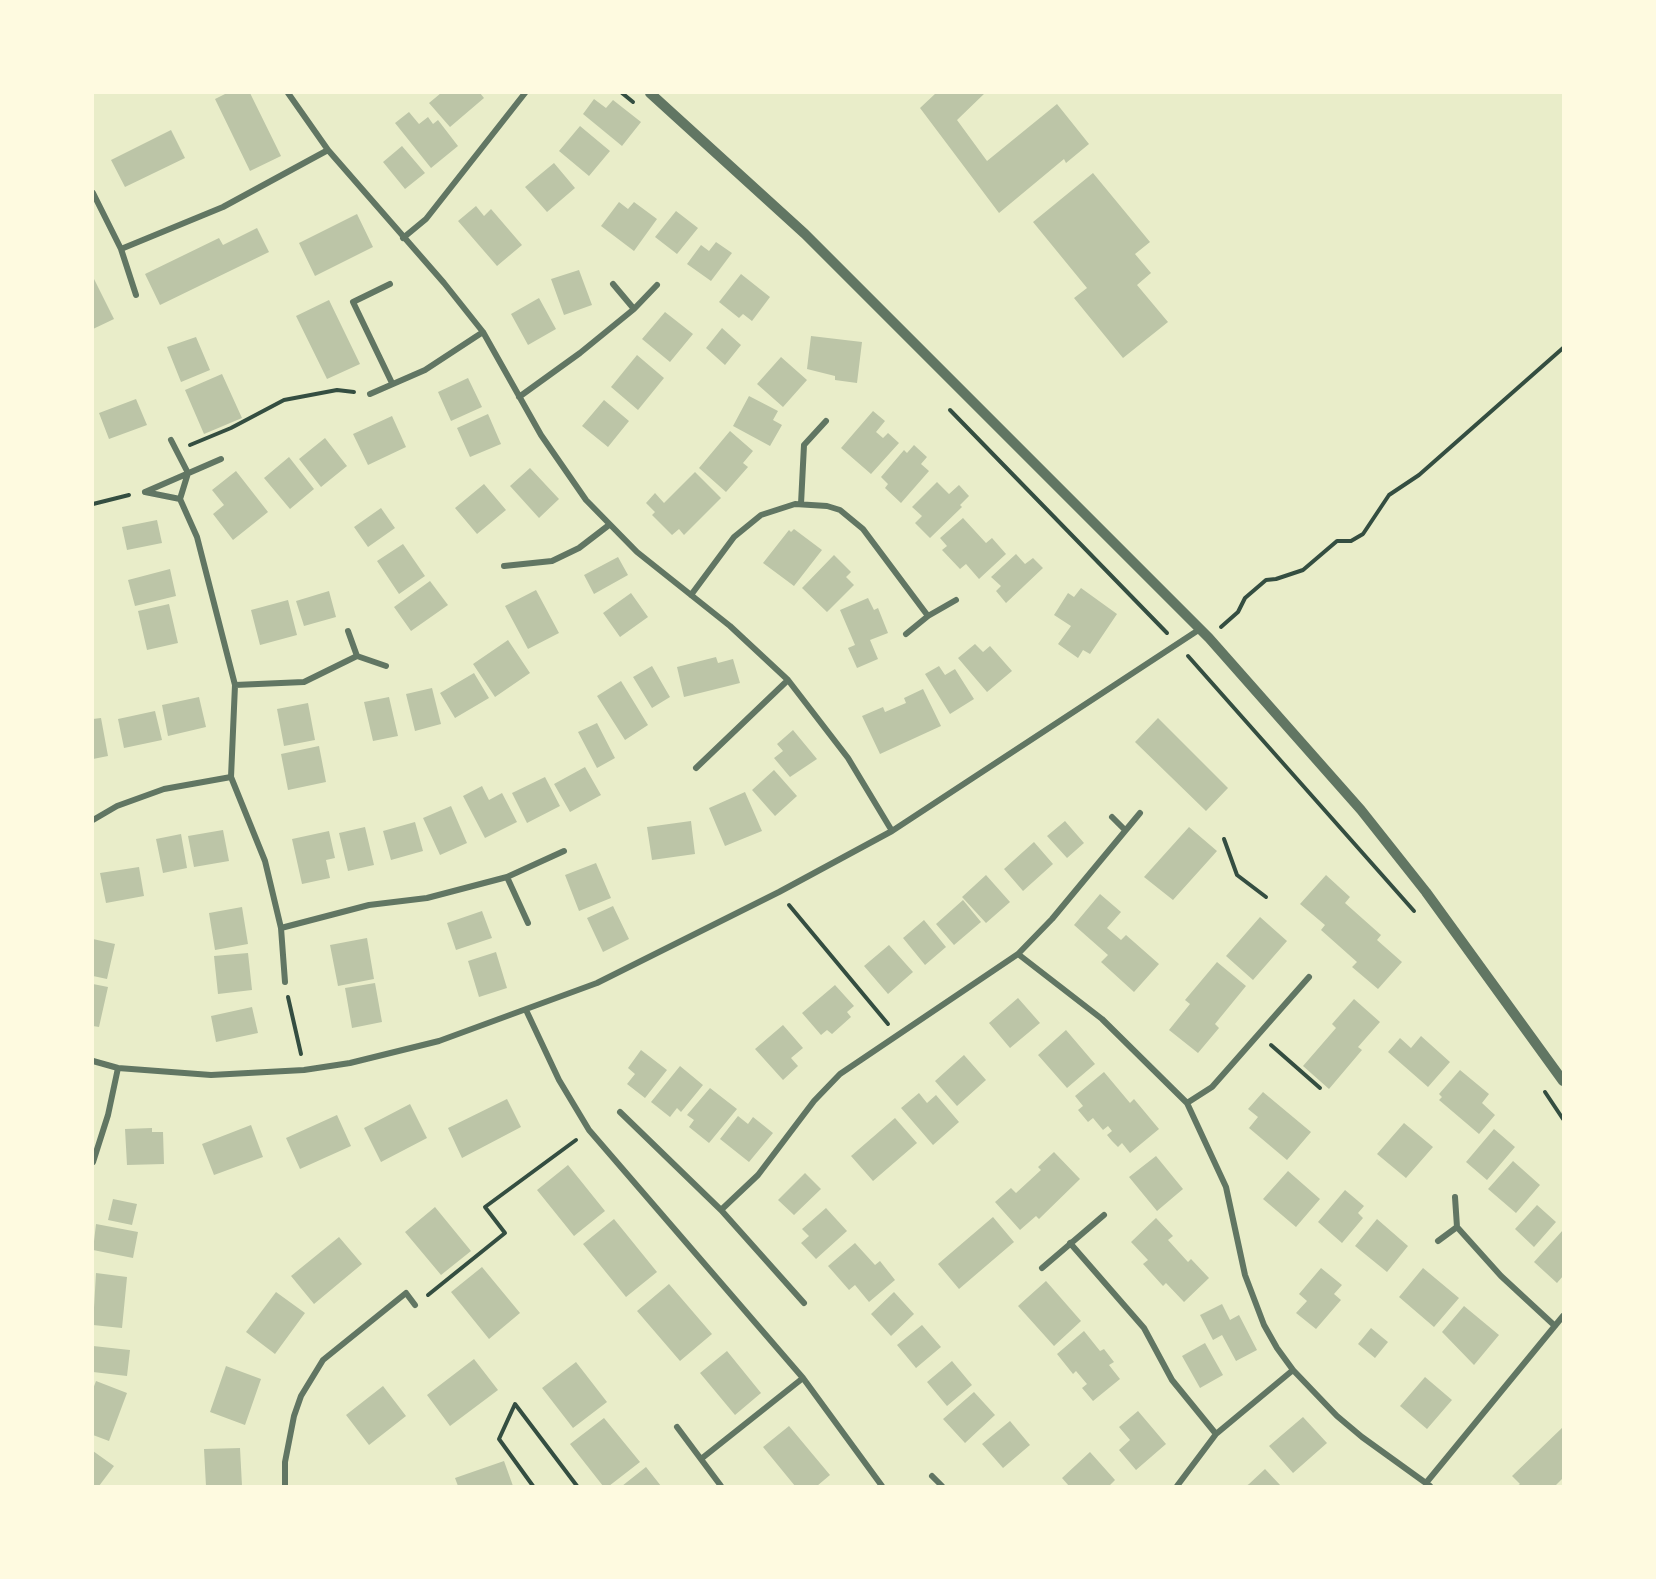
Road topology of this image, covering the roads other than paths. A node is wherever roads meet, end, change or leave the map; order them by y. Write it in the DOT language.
graph roads {
  1 [pos="288,93"];
  2 [pos="525,93"];
  3 [pos="650,93"];
  4 [pos="328,150"];
  5 [pos="93,193"];
  6 [pos="403,238"];
  7 [pos="121,249"];
  8 [pos="390,284"];
  9 [pos="613,284"];
  10 [pos="657,285"];
  11 [pos="136,295"];
  12 [pos="634,309"];
  13 [pos="483,332"];
  14 [pos="392,383"];
  15 [pos="370,394"];
  16 [pos="519,397"];
  17 [pos="826,421"];
  18 [pos="171,440"];
  19 [pos="221,459"];
  20 [pos="188,473"];
  21 [pos="180,499"];
  22 [pos="801,504"];
  23 [pos="609,525"];
  24 [pos="504,566"];
  25 [pos="691,595"];
  26 [pos="956,600"];
  27 [pos="928,616"];
  28 [pos="1200,628"];
  29 [pos="348,631"];
  30 [pos="906,634"];
  31 [pos="357,656"];
  32 [pos="386,666"];
  33 [pos="788,680"];
  34 [pos="235,685"];
  35 [pos="696,768"];
  36 [pos="231,777"];
  37 [pos="1140,813"];
  38 [pos="1112,817"];
  39 [pos="93,820"];
  40 [pos="1125,830"];
  41 [pos="892,831"];
  42 [pos="564,851"];
  43 [pos="507,878"];
  44 [pos="528,923"];
  45 [pos="281,928"];
  46 [pos="1018,954"];
  47 [pos="1309,977"];
  48 [pos="285,982"];
  49 [pos="526,1010"];
  50 [pos="93,1061"];
  51 [pos="118,1068"];
  52 [pos="1563,1080"];
  53 [pos="1187,1103"];
  54 [pos="620,1112"];
  55 [pos="93,1162"];
  56 [pos="1455,1197"];
  57 [pos="721,1210"];
  58 [pos="1104,1215"];
  59 [pos="1457,1227"];
  60 [pos="1438,1241"];
  61 [pos="1070,1244"];
  62 [pos="1042,1268"];
  63 [pos="804,1304"];
  64 [pos="416,1305"];
  65 [pos="1563,1316"];
  66 [pos="1555,1326"];
  67 [pos="1293,1370"];
  68 [pos="803,1378"];
  69 [pos="677,1427"];
  70 [pos="1216,1434"];
  71 [pos="702,1459"];
  72 [pos="932,1476"];
  73 [pos="1428,1484"];
  74 [pos="285,1486"];
  75 [pos="722,1486"];
  76 [pos="882,1486"];
  77 [pos="942,1486"];
  78 [pos="1177,1486"];
  1 -- 4 [label="street"];
  2 -- 6 [label="street"];
  3 -- 28 [label="street"];
  4 -- 6 [label="street"];
  4 -- 7 [label="street"];
  5 -- 7 [label="street"];
  6 -- 13 [label="street"];
  7 -- 11 [label="street"];
  8 -- 14 [label="street"];
  9 -- 12 [label="street"];
  10 -- 12 [label="street"];
  12 -- 16 [label="street"];
  13 -- 14 [label="street"];
  13 -- 16 [label="street"];
  14 -- 15 [label="street"];
  16 -- 23 [label="street"];
  17 -- 22 [label="street"];
  18 -- 20 [label="street"];
  19 -- 20 [label="street"];
  20 -- 21 [label="street"];
  20 -- 21 [label="street"];
  21 -- 34 [label="street"];
  22 -- 25 [label="street"];
  22 -- 27 [label="street"];
  23 -- 24 [label="street"];
  23 -- 25 [label="street"];
  25 -- 33 [label="street"];
  26 -- 27 [label="street"];
  27 -- 30 [label="street"];
  28 -- 41 [label="street"];
  28 -- 52 [label="street"];
  29 -- 31 [label="street"];
  31 -- 32 [label="street"];
  31 -- 34 [label="street"];
  33 -- 35 [label="street"];
  33 -- 41 [label="street"];
  34 -- 36 [label="street"];
  36 -- 39 [label="street"];
  36 -- 45 [label="street"];
  37 -- 40 [label="street"];
  38 -- 40 [label="street"];
  40 -- 46 [label="street"];
  41 -- 49 [label="street"];
  42 -- 43 [label="street"];
  43 -- 44 [label="street"];
  43 -- 45 [label="street"];
  45 -- 48 [label="street"];
  46 -- 53 [label="street"];
  46 -- 57 [label="street"];
  47 -- 53 [label="street"];
  49 -- 51 [label="street"];
  49 -- 68 [label="street"];
  50 -- 51 [label="street"];
  51 -- 55 [label="street"];
  53 -- 67 [label="street"];
  54 -- 57 [label="street"];
  56 -- 59 [label="street"];
  57 -- 63 [label="street"];
  58 -- 61 [label="street"];
  59 -- 60 [label="street"];
  59 -- 66 [label="street"];
  61 -- 62 [label="street"];
  61 -- 70 [label="street"];
  64 -- 74 [label="street"];
  65 -- 66 [label="street"];
  66 -- 73 [label="street"];
  67 -- 70 [label="street"];
  67 -- 73 [label="street"];
  68 -- 71 [label="street"];
  68 -- 76 [label="street"];
  69 -- 71 [label="street"];
  70 -- 78 [label="street"];
  71 -- 75 [label="street"];
  72 -- 77 [label="street"];
}
